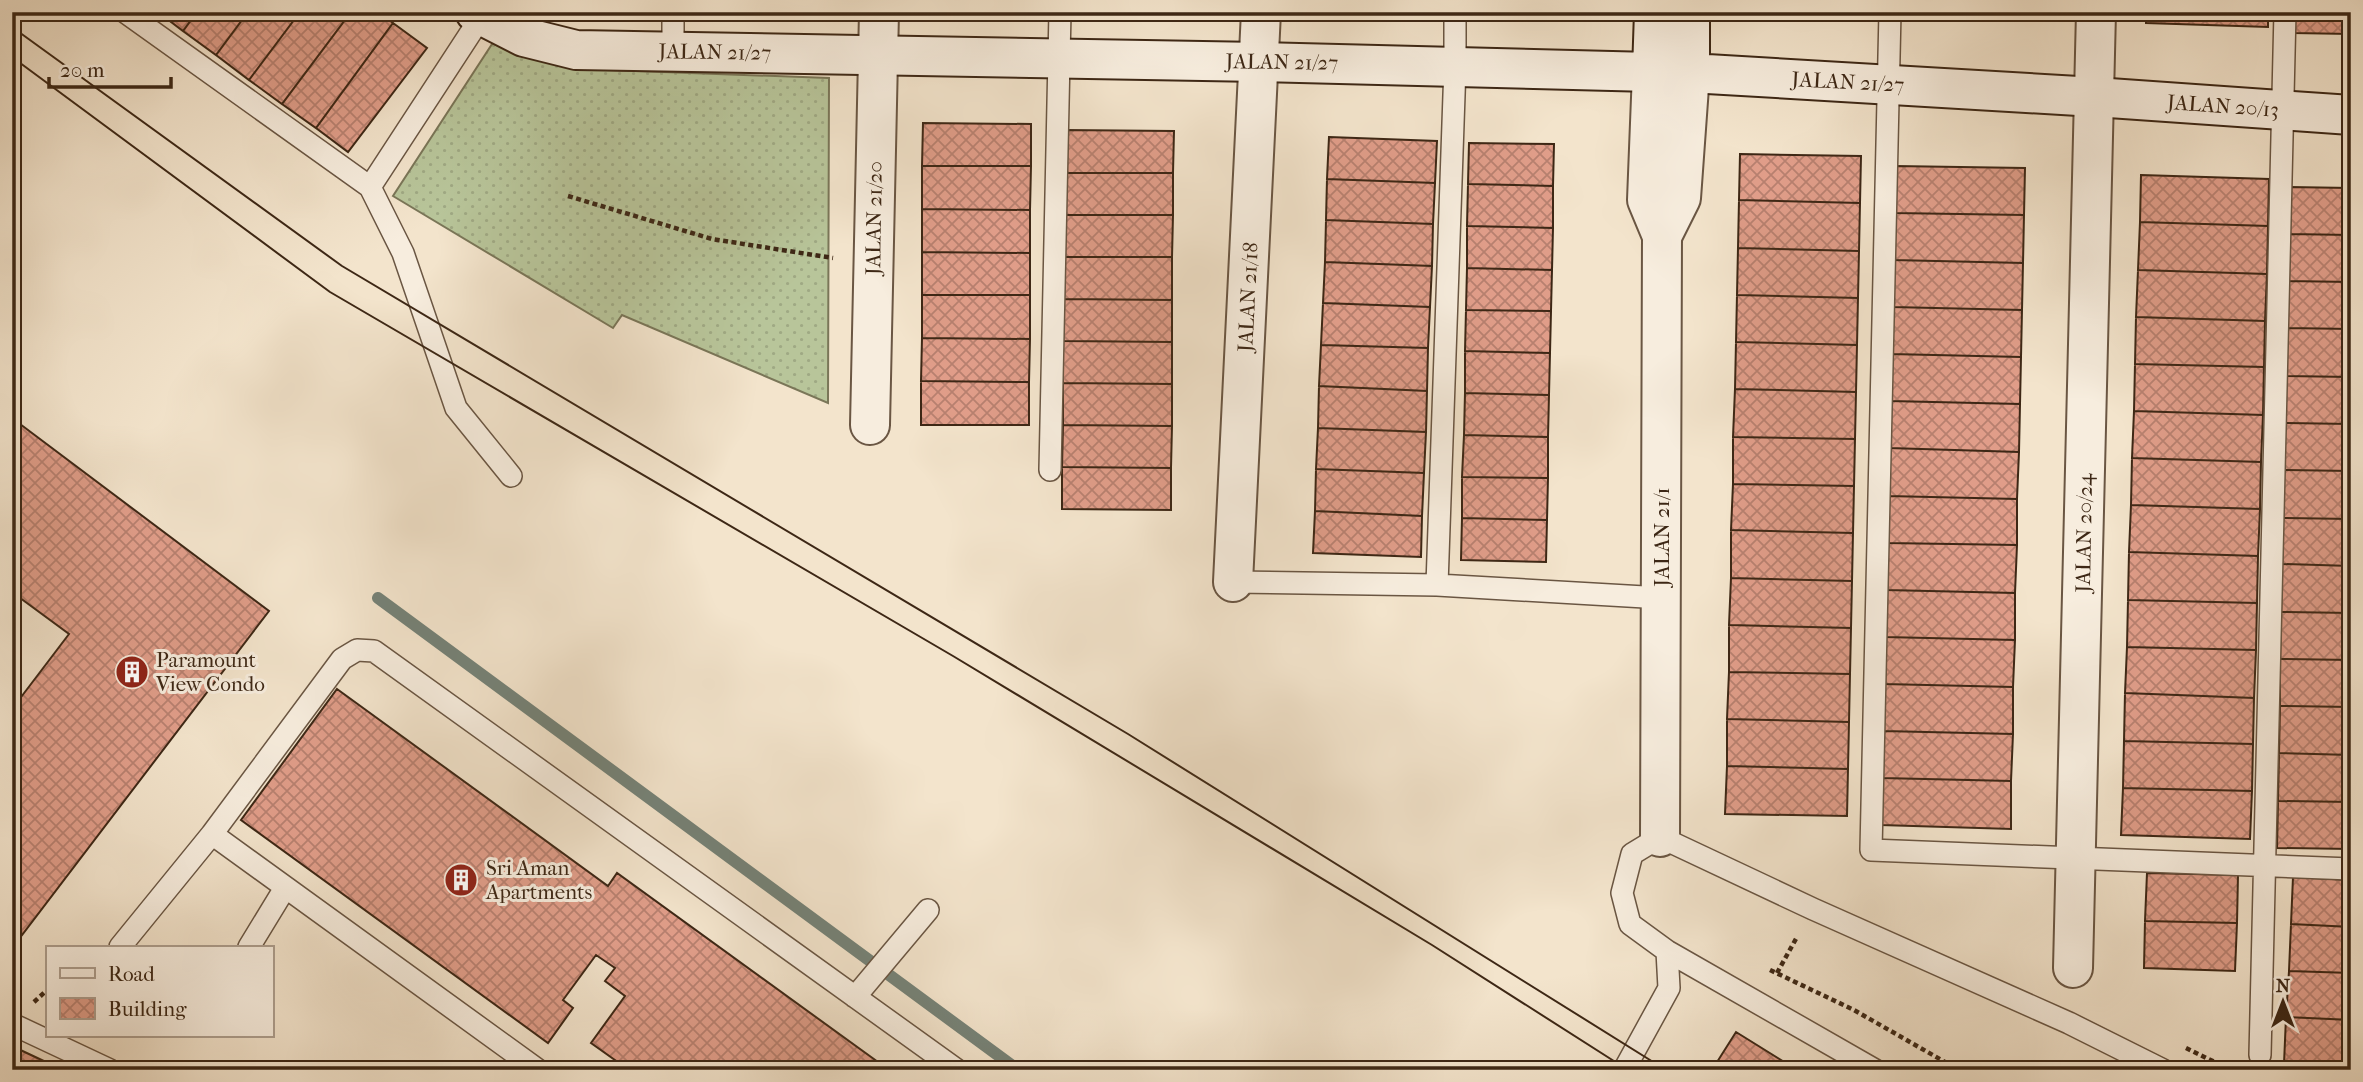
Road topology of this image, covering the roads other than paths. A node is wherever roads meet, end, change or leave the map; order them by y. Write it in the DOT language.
graph roads {
  1 [pos="125,12"];
  2 [pos="673,12"];
  3 [pos="879,12"];
  4 [pos="1060,12"];
  5 [pos="1261,12"];
  6 [pos="1455,12"];
  7 [pos="1654,12"];
  8 [pos="1690,12"];
  9 [pos="1890,12"];
  10 [pos="2096,12"];
  11 [pos="2285,12"];
  12 [pos="478,15"];
  13 [pos="673,51"];
  14 [pos="878,55"];
  15 [pos="1060,58"];
  16 [pos="1260,62"];
  17 [pos="1455,66"];
  18 [pos="1652,72"];
  19 [pos="1690,73"];
  20 [pos="1888,85"];
  21 [pos="2095,97"];
  22 [pos="2282,111"];
  23 [pos="2351,116"];
  24 [pos="370,187"];
  25 [pos="1662,236"];
  26 [pos="870,425"];
  27 [pos="1050,470"];
  28 [pos="512,476"];
  29 [pos="1233,582"];
  30 [pos="1437,585"];
  31 [pos="1662,598"];
  32 [pos="212,834"];
  33 [pos="1660,837"];
  34 [pos="2076,857"];
  35 [pos="2265,865"];
  36 [pos="2351,869"];
  37 [pos="285,888"];
  38 [pos="928,910"];
  39 [pos="121,946"];
  40 [pos="250,946"];
  41 [pos="1667,951"];
  42 [pos="2073,968"];
  43 [pos="855,997"];
  44 [pos="12,1024"];
  45 [pos="2260,1055"];
  46 [pos="110,1070"];
  47 [pos="538,1070"];
  48 [pos="957,1070"];
  49 [pos="1624,1070"];
  50 [pos="1875,1070"];
  51 [pos="2163,1070"];
  1 -- 24 [label="lane"];
  2 -- 13 [label="lane"];
  3 -- 14 [label="street, JALAN 21/20"];
  4 -- 15 [label="lane"];
  5 -- 16 [label="street, JALAN 21/18"];
  6 -- 17 [label="lane"];
  7 -- 18 [label="street, JALAN 21/1"];
  8 -- 19 [label="street, JALAN 21/1"];
  9 -- 20 [label="lane"];
  10 -- 21 [label="street, JALAN 20/24"];
  11 -- 22 [label="lane"];
  12 -- 13 [label="street, JALAN 21/27"];
  12 -- 24 [label="lane"];
  13 -- 14 [label="street, JALAN 21/27"];
  14 -- 15 [label="street, JALAN 21/27"];
  14 -- 26 [label="street, JALAN 21/20"];
  15 -- 16 [label="street, JALAN 21/27"];
  15 -- 27 [label="lane"];
  16 -- 17 [label="street, JALAN 21/27"];
  16 -- 29 [label="street, JALAN 21/18"];
  17 -- 18 [label="street, JALAN 21/27"];
  17 -- 30 [label="lane"];
  18 -- 19 [label="street, JALAN 21/27"];
  18 -- 25 [label="street, JALAN 21/1"];
  19 -- 20 [label="street, JALAN 21/27"];
  19 -- 25 [label="street, JALAN 21/1"];
  20 -- 21 [label="street, JALAN 21/27"];
  20 -- 34 [label="lane"];
  21 -- 22 [label="street, JALAN 20/13"];
  21 -- 34 [label="street, JALAN 20/24"];
  22 -- 23 [label="street, JALAN 20/13"];
  22 -- 35 [label="lane"];
  24 -- 28 [label="lane"];
  25 -- 31 [label="street, JALAN 21/1"];
  29 -- 30 [label="lane"];
  30 -- 31 [label="lane"];
  31 -- 33 [label="street, JALAN 21/1"];
  32 -- 37 [label="lane"];
  32 -- 39 [label="lane"];
  32 -- 43 [label="lane"];
  33 -- 41 [label="lane"];
  33 -- 51 [label="lane"];
  34 -- 35 [label="lane"];
  34 -- 42 [label="street, JALAN 20/24"];
  35 -- 36 [label="lane"];
  35 -- 45 [label="lane"];
  37 -- 40 [label="lane"];
  37 -- 47 [label="lane"];
  38 -- 43 [label="lane"];
  41 -- 49 [label="lane"];
  41 -- 50 [label="lane"];
  43 -- 48 [label="lane"];
  44 -- 46 [label="lane"];
}
